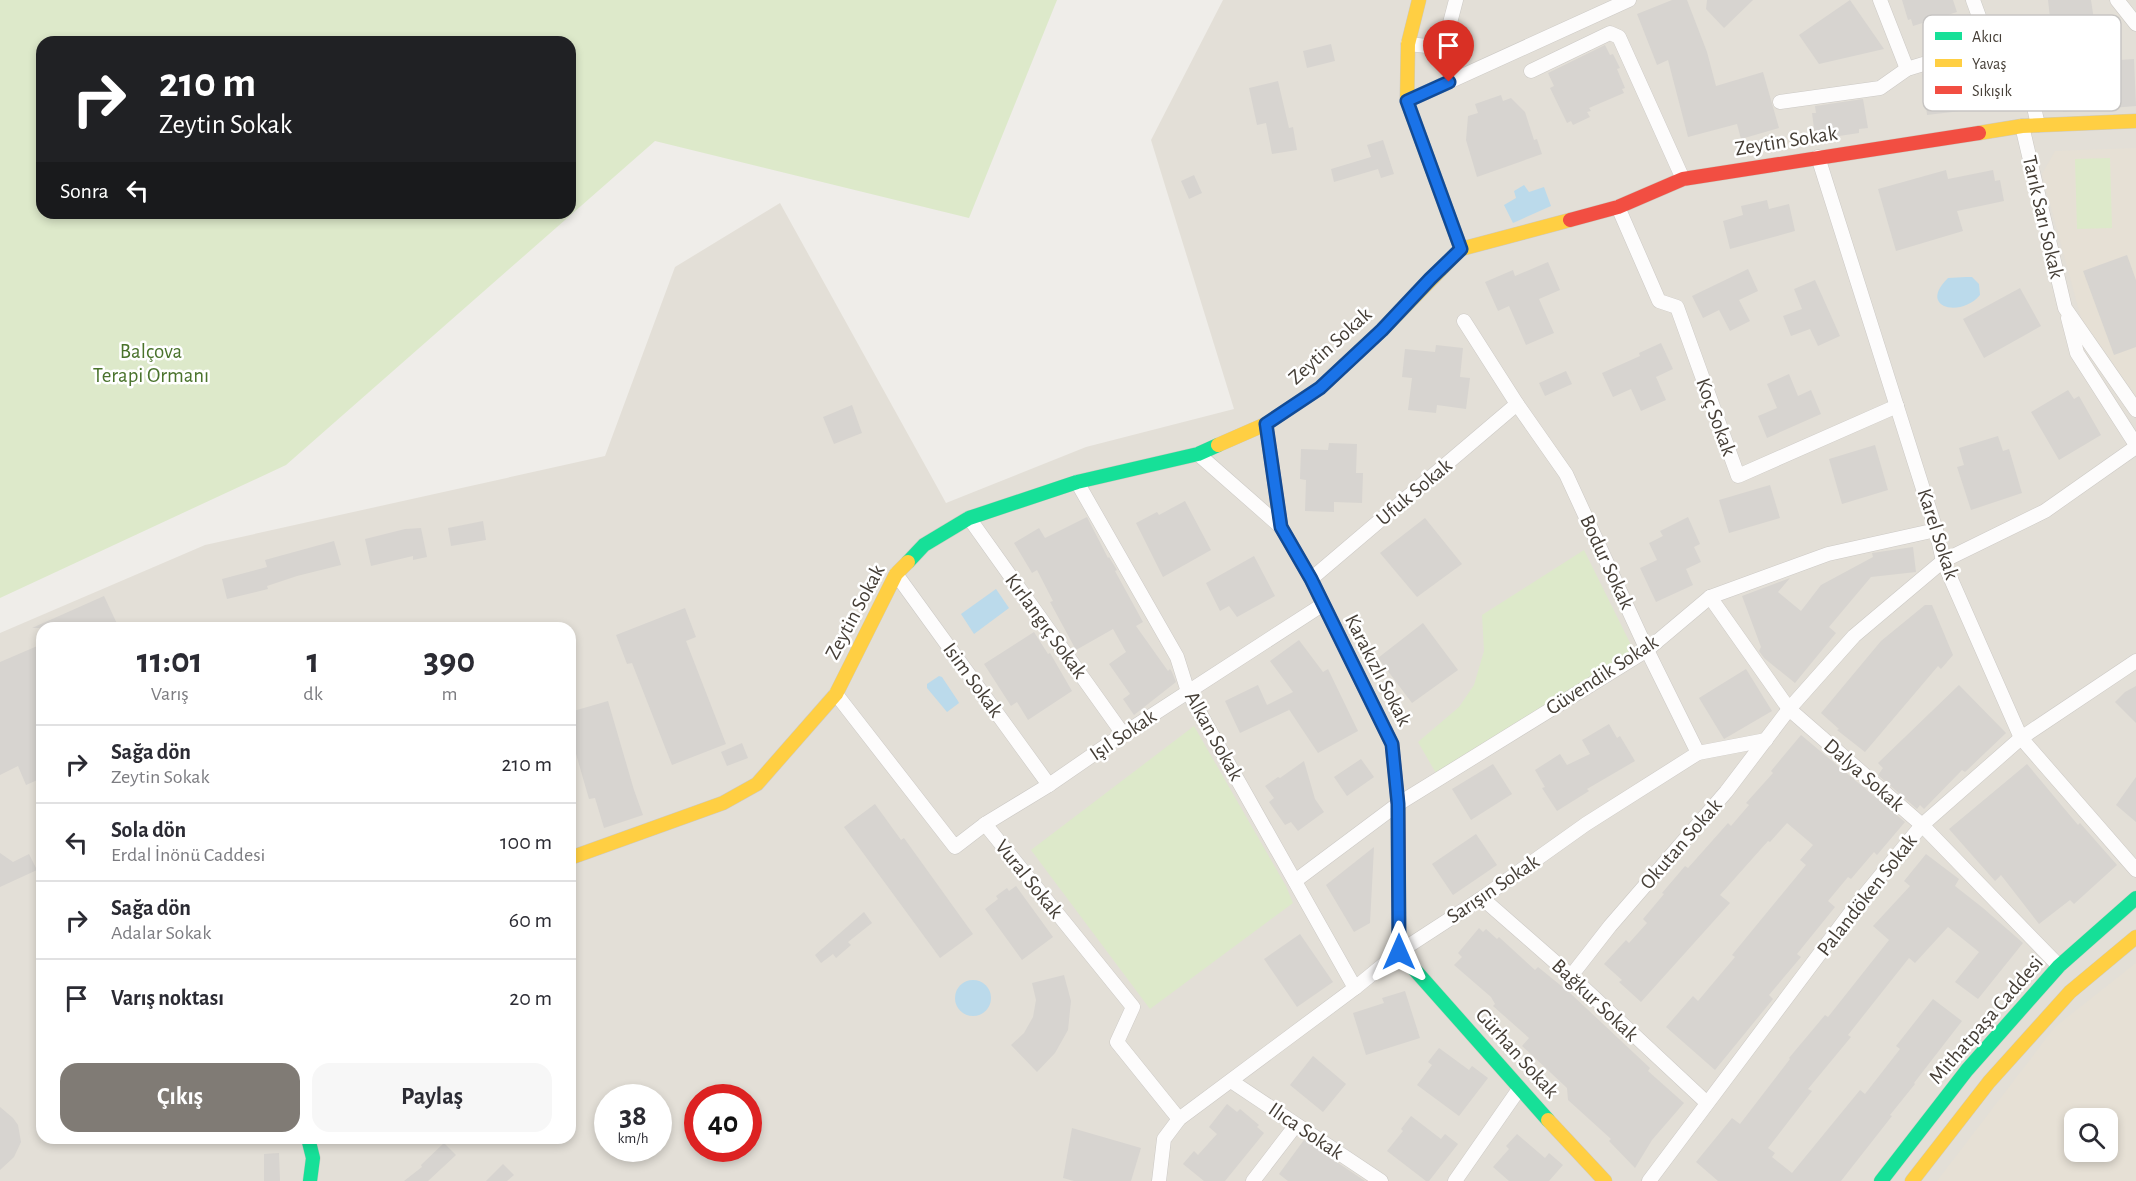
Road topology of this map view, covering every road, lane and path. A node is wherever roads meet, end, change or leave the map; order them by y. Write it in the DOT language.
graph roads {
  1 [pos="1419,0"];
  2 [pos="1456,0"];
  3 [pos="1629,0"];
  4 [pos="1880,0"];
  5 [pos="1973,0"];
  6 [pos="2117,0"];
  7 [pos="1978,15"];
  8 [pos="2136,24"];
  9 [pos="1408,44"];
  10 [pos="1923,64"];
  11 [pos="1907,69"];
  12 [pos="1530,71"];
  13 [pos="1407,101"];
  14 [pos="1780,102"];
  15 [pos="2035,111"];
  16 [pos="2136,121"];
  17 [pos="2038,125"];
  18 [pos="2022,126"];
  19 [pos="1818,157"];
  20 [pos="1683,179"];
  21 [pos="1618,207"];
  22 [pos="1461,249"];
  23 [pos="2065,308"];
  24 [pos="1464,321"];
  25 [pos="1517,404"];
  26 [pos="1897,406"];
  27 [pos="2136,410"];
  28 [pos="1266,424"];
  29 [pos="2136,446"];
  30 [pos="1198,454"];
  31 [pos="1077,482"];
  32 [pos="969,518"];
  33 [pos="1281,527"];
  34 [pos="1936,530"];
  35 [pos="1943,561"];
  36 [pos="896,574"];
  37 [pos="1311,579"];
  38 [pos="1710,597"];
  39 [pos="1322,605"];
  40 [pos="1647,650"];
  41 [pos="2136,661"];
  42 [pos="1188,692"];
  43 [pos="836,694"];
  44 [pos="1789,710"];
  45 [pos="1122,734"];
  46 [pos="2020,738"];
  47 [pos="1766,740"];
  48 [pos="1698,753"];
  49 [pos="1049,785"];
  50 [pos="1398,804"];
  51 [pos="985,824"];
  52 [pos="1922,825"];
  53 [pos="576,856"];
  54 [pos="2136,870"];
  55 [pos="1295,881"];
  56 [pos="1482,898"];
  57 [pos="2136,898"];
  58 [pos="2136,937"];
  59 [pos="1399,952"];
  60 [pos="2059,966"];
  61 [pos="1571,976"];
  62 [pos="1355,988"];
  63 [pos="1231,1081"];
  64 [pos="1519,1089"];
  65 [pos="1707,1103"];
  66 [pos="1179,1119"];
  67 [pos="1296,1125"];
  68 [pos="310,1144"];
  69 [pos="310,1181"];
  70 [pos="1159,1181"];
  71 [pos="1253,1181"];
  72 [pos="1381,1181"];
  73 [pos="1455,1181"];
  74 [pos="1605,1181"];
  75 [pos="1649,1181"];
  76 [pos="1881,1181"];
  77 [pos="1912,1181"];
  1 -- 9 [label="street"];
  2 -- 9 [label="street"];
  3 -- 13 [label="street"];
  4 -- 11 [label="street"];
  5 -- 7 [label="street"];
  6 -- 8 [label="street"];
  9 -- 13 [label="street"];
  10 -- 11 [label="street"];
  11 -- 14 [label="street"];
  12 -- 20 [label="street"];
  13 -- 22 [label="street"];
  15 -- 17 [label="street"];
  16 -- 17 [label="street, Zeytin Sokak"];
  17 -- 18 [label="street, Zeytin Sokak"];
  18 -- 19 [label="street, Zeytin Sokak"];
  18 -- 23 [label="street, Tarık Sarı Sokak"];
  19 -- 20 [label="street, Zeytin Sokak"];
  19 -- 26 [label="street, Karel Sokak"];
  20 -- 21 [label="street, Zeytin Sokak"];
  21 -- 22 [label="street, Zeytin Sokak"];
  21 -- 26 [label="street, Koç Sokak"];
  22 -- 28 [label="street, Zeytin Sokak"];
  23 -- 27 [label="street, Tarık Sarı Sokak"];
  23 -- 29 [label="street, Tarık Sarı Sokak"];
  24 -- 25 [label="street, Bodur Sokak"];
  25 -- 37 [label="street, Ufuk Sokak"];
  25 -- 40 [label="street, Bodur Sokak"];
  26 -- 34 [label="street, Karel Sokak"];
  28 -- 30 [label="street, Zeytin Sokak"];
  28 -- 33 [label="street, Karakızlı Sokak"];
  29 -- 35 [label="street, Okutan Sokak"];
  30 -- 31 [label="street, Zeytin Sokak"];
  30 -- 33 [label="street, Karakızlı Sokak"];
  31 -- 32 [label="street, Zeytin Sokak"];
  31 -- 42 [label="street, Alkan Sokak"];
  32 -- 36 [label="street, Zeytin Sokak"];
  32 -- 45 [label="street, Kırlangıç Sokak"];
  33 -- 37 [label="street, Karakızlı Sokak"];
  34 -- 35 [label="street, Karel Sokak"];
  34 -- 38 [label="street, Güvendik Sokak"];
  35 -- 44 [label="street, Okutan Sokak"];
  35 -- 46 [label="street, Karel Sokak"];
  36 -- 43 [label="street, Zeytin Sokak"];
  36 -- 49 [label="street, Isim Sokak"];
  37 -- 39 [label="street, Karakızlı Sokak"];
  38 -- 40 [label="street, Güvendik Sokak"];
  38 -- 44 [label="street, Dalya Sokak"];
  39 -- 42 [label="street, Işıl Sokak"];
  39 -- 50 [label="street, Karakızlı Sokak"];
  40 -- 48 [label="street, Bodur Sokak"];
  40 -- 50 [label="street, Güvendik Sokak"];
  41 -- 46 [label="street, Palandöken Sokak"];
  42 -- 45 [label="street, Işıl Sokak"];
  42 -- 55 [label="street, Alkan Sokak"];
  43 -- 51 [label="street, Vural Sokak"];
  43 -- 53 [label="street, Zeytin Sokak"];
  44 -- 47 [label="street, Okutan Sokak"];
  44 -- 52 [label="street, Dalya Sokak"];
  45 -- 49 [label="street, Işıl Sokak"];
  46 -- 52 [label="street, Palandöken Sokak"];
  46 -- 54 [label="street, Karel Sokak"];
  47 -- 48 [label="street"];
  47 -- 61 [label="street, Okutan Sokak"];
  48 -- 56 [label="street, Sarışın Sokak"];
  49 -- 51 [label="street, Işıl Sokak"];
  50 -- 55 [label="street, Güvendik Sokak"];
  50 -- 59 [label="street, Karakızlı Sokak"];
  51 -- 66 [label="street, Vural Sokak"];
  52 -- 60 [label="street, Dalya Sokak"];
  52 -- 65 [label="street, Palandöken Sokak"];
  55 -- 62 [label="street, Alkan Sokak"];
  56 -- 59 [label="street, Sarışın Sokak"];
  56 -- 61 [label="street, Bağkur Sokak"];
  57 -- 60 [label="street, Mithatpaşa Caddesi"];
  58 -- 77 [label="street, Mithatpaşa Caddesi"];
  59 -- 62 [label="street, Sarışın Sokak"];
  59 -- 64 [label="street, Gürhan Sokak"];
  60 -- 76 [label="street, Mithatpaşa Caddesi"];
  61 -- 65 [label="street, Bağkur Sokak"];
  62 -- 63 [label="street, Sarışın Sokak"];
  63 -- 66 [label="street, Sarışın Sokak"];
  63 -- 67 [label="street, Ilıca Sokak"];
  64 -- 73 [label="street"];
  64 -- 74 [label="street, Gürhan Sokak"];
  65 -- 75 [label="street, Palandöken Sokak"];
  66 -- 70 [label="street"];
  67 -- 71 [label="street"];
  67 -- 72 [label="street, Ilıca Sokak"];
  68 -- 69 [label="street"];
}
